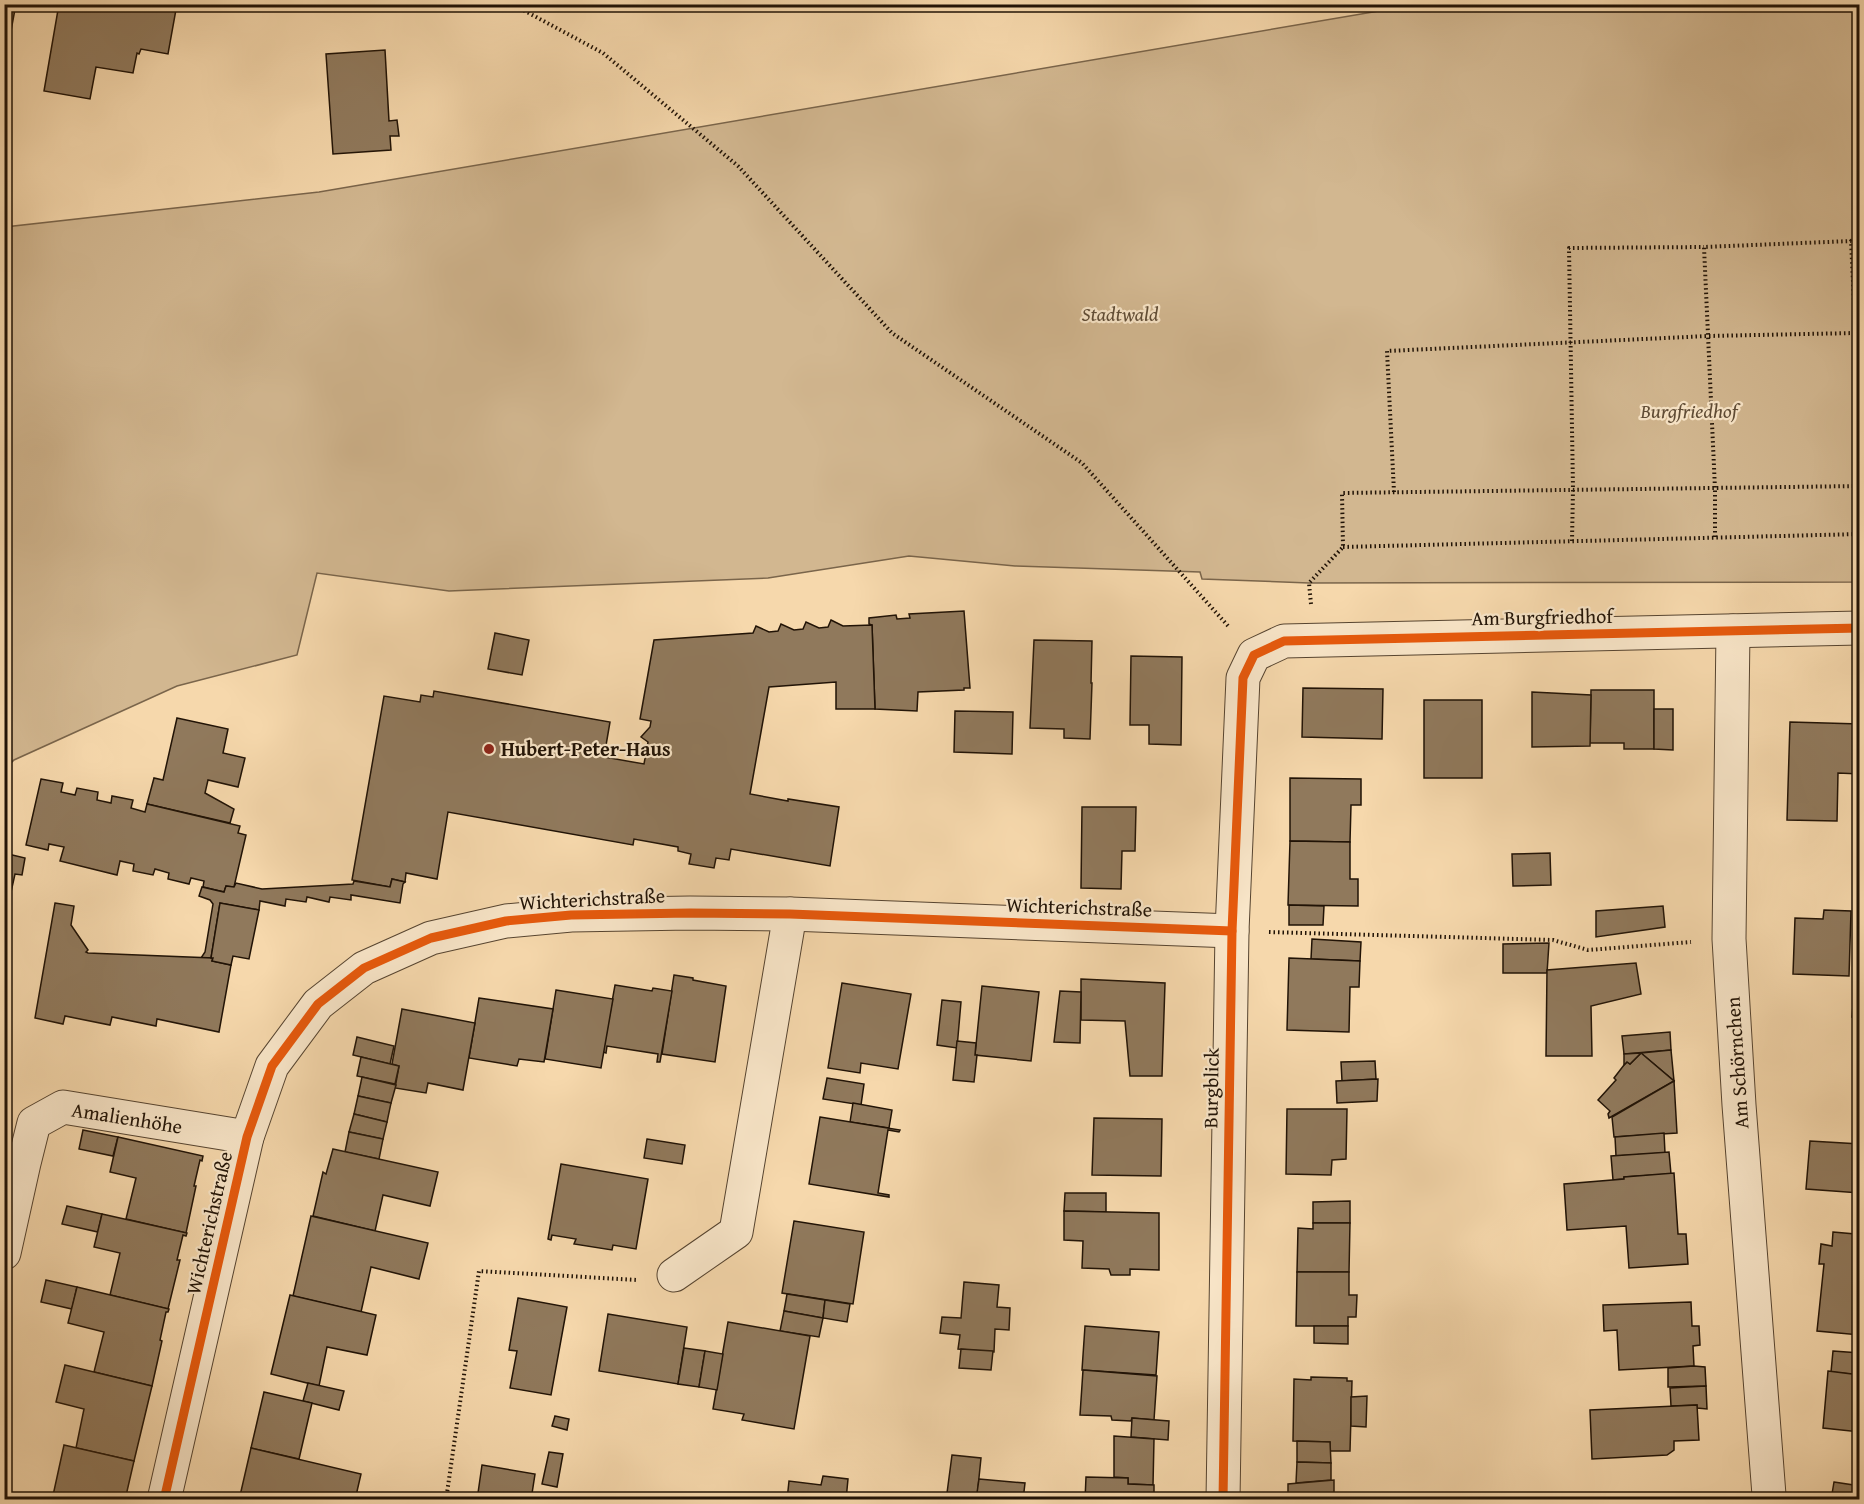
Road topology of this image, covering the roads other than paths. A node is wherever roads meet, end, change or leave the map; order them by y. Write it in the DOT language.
graph roads {
  1 [pos="1860,628"];
  2 [pos="1733,631"];
  3 [pos="1248,667"];
  4 [pos="790,914"];
  5 [pos="1232,931"];
  6 [pos="247,1137"];
  7 [pos="4,1253"];
  8 [pos="674,1275"];
  9 [pos="1768,1495"];
  10 [pos="164,1500"];
  11 [pos="1223,1500"];
  1 -- 2 [label="street, Am Burgfriedhof"];
  2 -- 3 [label="street, Am Burgfriedhof"];
  2 -- 9 [label="street, Am Schörnchen"];
  3 -- 5 [label="street, Burgblick"];
  4 -- 5 [label="street, Wichterichstraße"];
  4 -- 6 [label="street, Wichterichstraße"];
  4 -- 8 [label="street"];
  5 -- 11 [label="street, Burgblick"];
  6 -- 7 [label="street, Amalienhöhe"];
  6 -- 10 [label="street, Wichterichstraße"];
}
